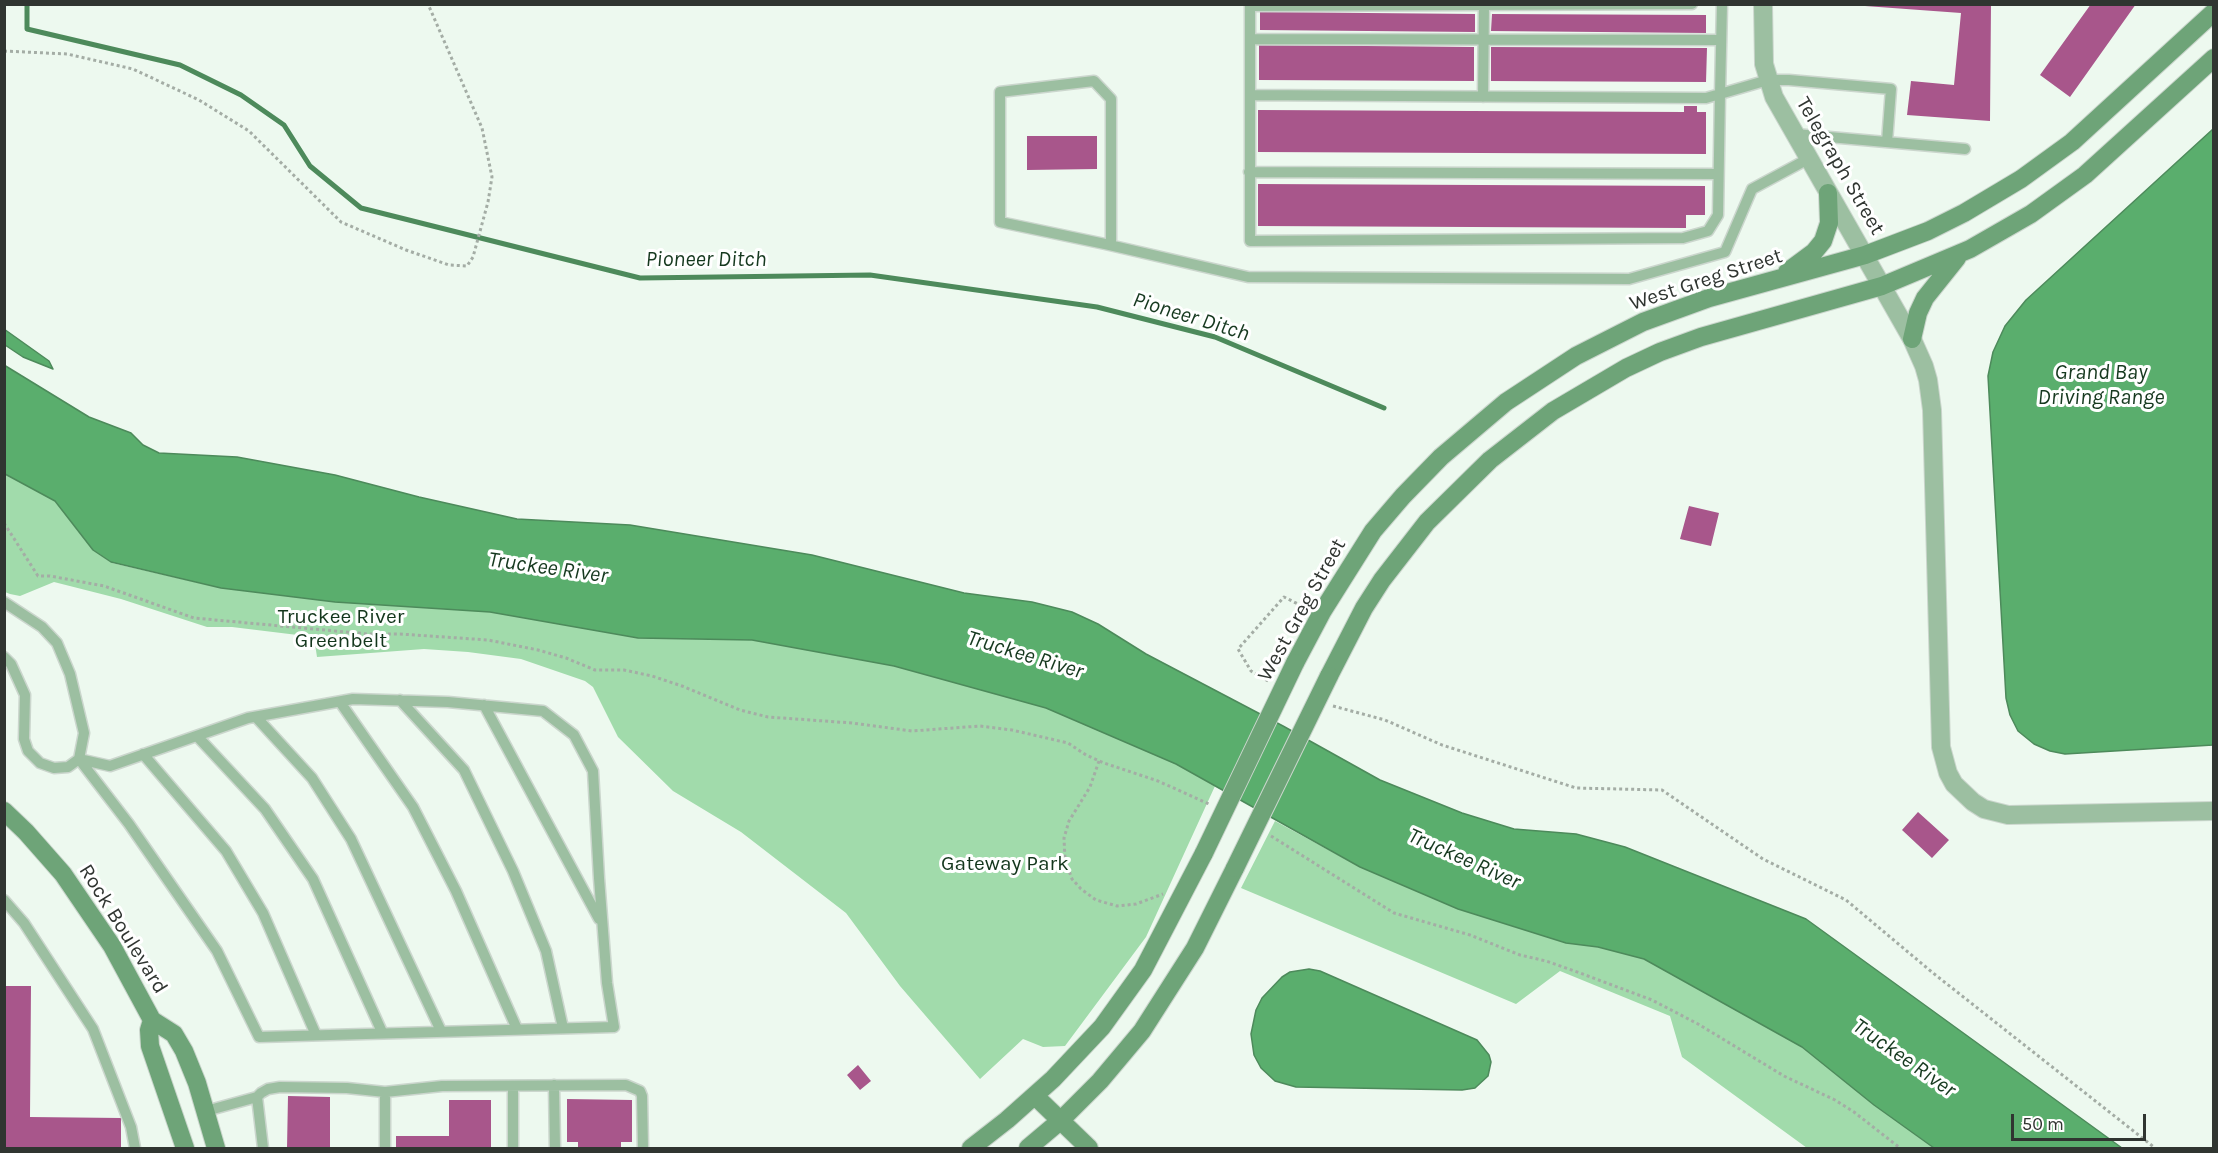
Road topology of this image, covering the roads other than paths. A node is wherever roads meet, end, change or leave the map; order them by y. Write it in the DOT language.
graph roads {
  1 [pos="1692,4"];
  2 [pos="1722,4"];
  3 [pos="1763,4"];
  4 [pos="1484,5"];
  5 [pos="2214,12"];
  6 [pos="1250,39"];
  7 [pos="1484,39"];
  8 [pos="1721,40"];
  9 [pos="2214,58"];
  10 [pos="1768,80"];
  11 [pos="1720,94"];
  12 [pos="1250,95"];
  13 [pos="1483,97"];
  14 [pos="1795,134"];
  15 [pos="1887,142"];
  16 [pos="1965,149"];
  17 [pos="1808,159"];
  18 [pos="1249,172"];
  19 [pos="1719,174"];
  20 [pos="1828,193"];
  21 [pos="1111,245"];
  22 [pos="1961,253"];
  23 [pos="1865,255"];
  24 [pos="1775,280"];
  25 [pos="1882,286"];
  26 [pos="1912,339"];
  27 [pos="4,602"];
  28 [pos="4,657"];
  29 [pos="400,700"];
  30 [pos="340,702"];
  31 [pos="484,705"];
  32 [pos="256,717"];
  33 [pos="197,736"];
  34 [pos="143,754"];
  35 [pos="79,759"];
  36 [pos="4,811"];
  37 [pos="2214,811"];
  38 [pos="4,900"];
  39 [pos="602,924"];
  40 [pos="152,1020"];
  41 [pos="563,1028"];
  42 [pos="517,1029"];
  43 [pos="441,1031"];
  44 [pos="382,1032"];
  45 [pos="316,1035"];
  46 [pos="554,1085"];
  47 [pos="513,1086"];
  48 [pos="385,1092"];
  49 [pos="1035,1096"];
  50 [pos="257,1097"];
  51 [pos="206,1111"];
  52 [pos="1060,1121"];
  53 [pos="135,1149"];
  54 [pos="185,1149"];
  55 [pos="216,1149"];
  56 [pos="263,1149"];
  57 [pos="385,1149"];
  58 [pos="513,1149"];
  59 [pos="555,1149"];
  60 [pos="643,1149"];
  61 [pos="970,1149"];
  62 [pos="1028,1149"];
  63 [pos="1089,1149"];
  1 -- 4 [label="lane"];
  2 -- 8 [label="lane"];
  3 -- 10 [label="street, Telegraph Street"];
  4 -- 6 [label="lane"];
  4 -- 7 [label="lane"];
  5 -- 23 [label="main road, West Greg Street"];
  6 -- 7 [label="lane"];
  6 -- 12 [label="lane"];
  7 -- 8 [label="lane"];
  7 -- 13 [label="lane"];
  8 -- 11 [label="lane"];
  9 -- 22 [label="main road"];
  10 -- 11 [label="lane"];
  10 -- 14 [label="street, Telegraph Street"];
  10 -- 15 [label="lane"];
  11 -- 13 [label="lane"];
  11 -- 19 [label="lane"];
  12 -- 13 [label="lane"];
  12 -- 18 [label="lane"];
  14 -- 15 [label="lane"];
  14 -- 17 [label="street, Telegraph Street"];
  15 -- 16 [label="lane"];
  17 -- 20 [label="street, Telegraph Street"];
  17 -- 21 [label="lane"];
  18 -- 19 [label="lane"];
  18 -- 19 [label="lane"];
  20 -- 23 [label="street, Telegraph Street"];
  20 -- 24 [label="main road"];
  21 -- 21 [label="lane"];
  22 -- 25 [label="main road"];
  22 -- 26 [label="main road"];
  23 -- 24 [label="main road, West Greg Street"];
  23 -- 25 [label="street, Telegraph Street"];
  24 -- 49 [label="main road, West Greg Street, bridge"];
  25 -- 26 [label="street, Telegraph Street"];
  25 -- 52 [label="main road, bridge"];
  26 -- 37 [label="street, Telegraph Street"];
  27 -- 35 [label="lane"];
  28 -- 35 [label="lane"];
  29 -- 30 [label="lane"];
  29 -- 31 [label="lane"];
  29 -- 41 [label="lane"];
  30 -- 32 [label="lane"];
  30 -- 42 [label="lane"];
  31 -- 39 [label="lane"];
  31 -- 39 [label="lane"];
  32 -- 33 [label="lane"];
  32 -- 43 [label="lane"];
  33 -- 34 [label="lane"];
  33 -- 44 [label="lane"];
  34 -- 35 [label="lane"];
  34 -- 45 [label="lane"];
  35 -- 45 [label="lane"];
  36 -- 40 [label="main road, Rock Boulevard"];
  38 -- 53 [label="lane"];
  39 -- 41 [label="lane"];
  40 -- 51 [label="main road, Rock Boulevard"];
  40 -- 54 [label="main road, Rock Boulevard"];
  41 -- 42 [label="lane"];
  42 -- 43 [label="lane"];
  43 -- 44 [label="lane"];
  44 -- 45 [label="lane"];
  46 -- 47 [label="lane"];
  46 -- 59 [label="lane"];
  46 -- 60 [label="lane"];
  47 -- 48 [label="lane"];
  47 -- 58 [label="lane"];
  48 -- 50 [label="lane"];
  48 -- 57 [label="lane"];
  49 -- 52 [label="main road"];
  49 -- 61 [label="main road, West Greg Street"];
  50 -- 51 [label="lane"];
  50 -- 56 [label="lane"];
  51 -- 55 [label="main road, Rock Boulevard"];
  52 -- 62 [label="main road"];
  52 -- 63 [label="main road"];
}
